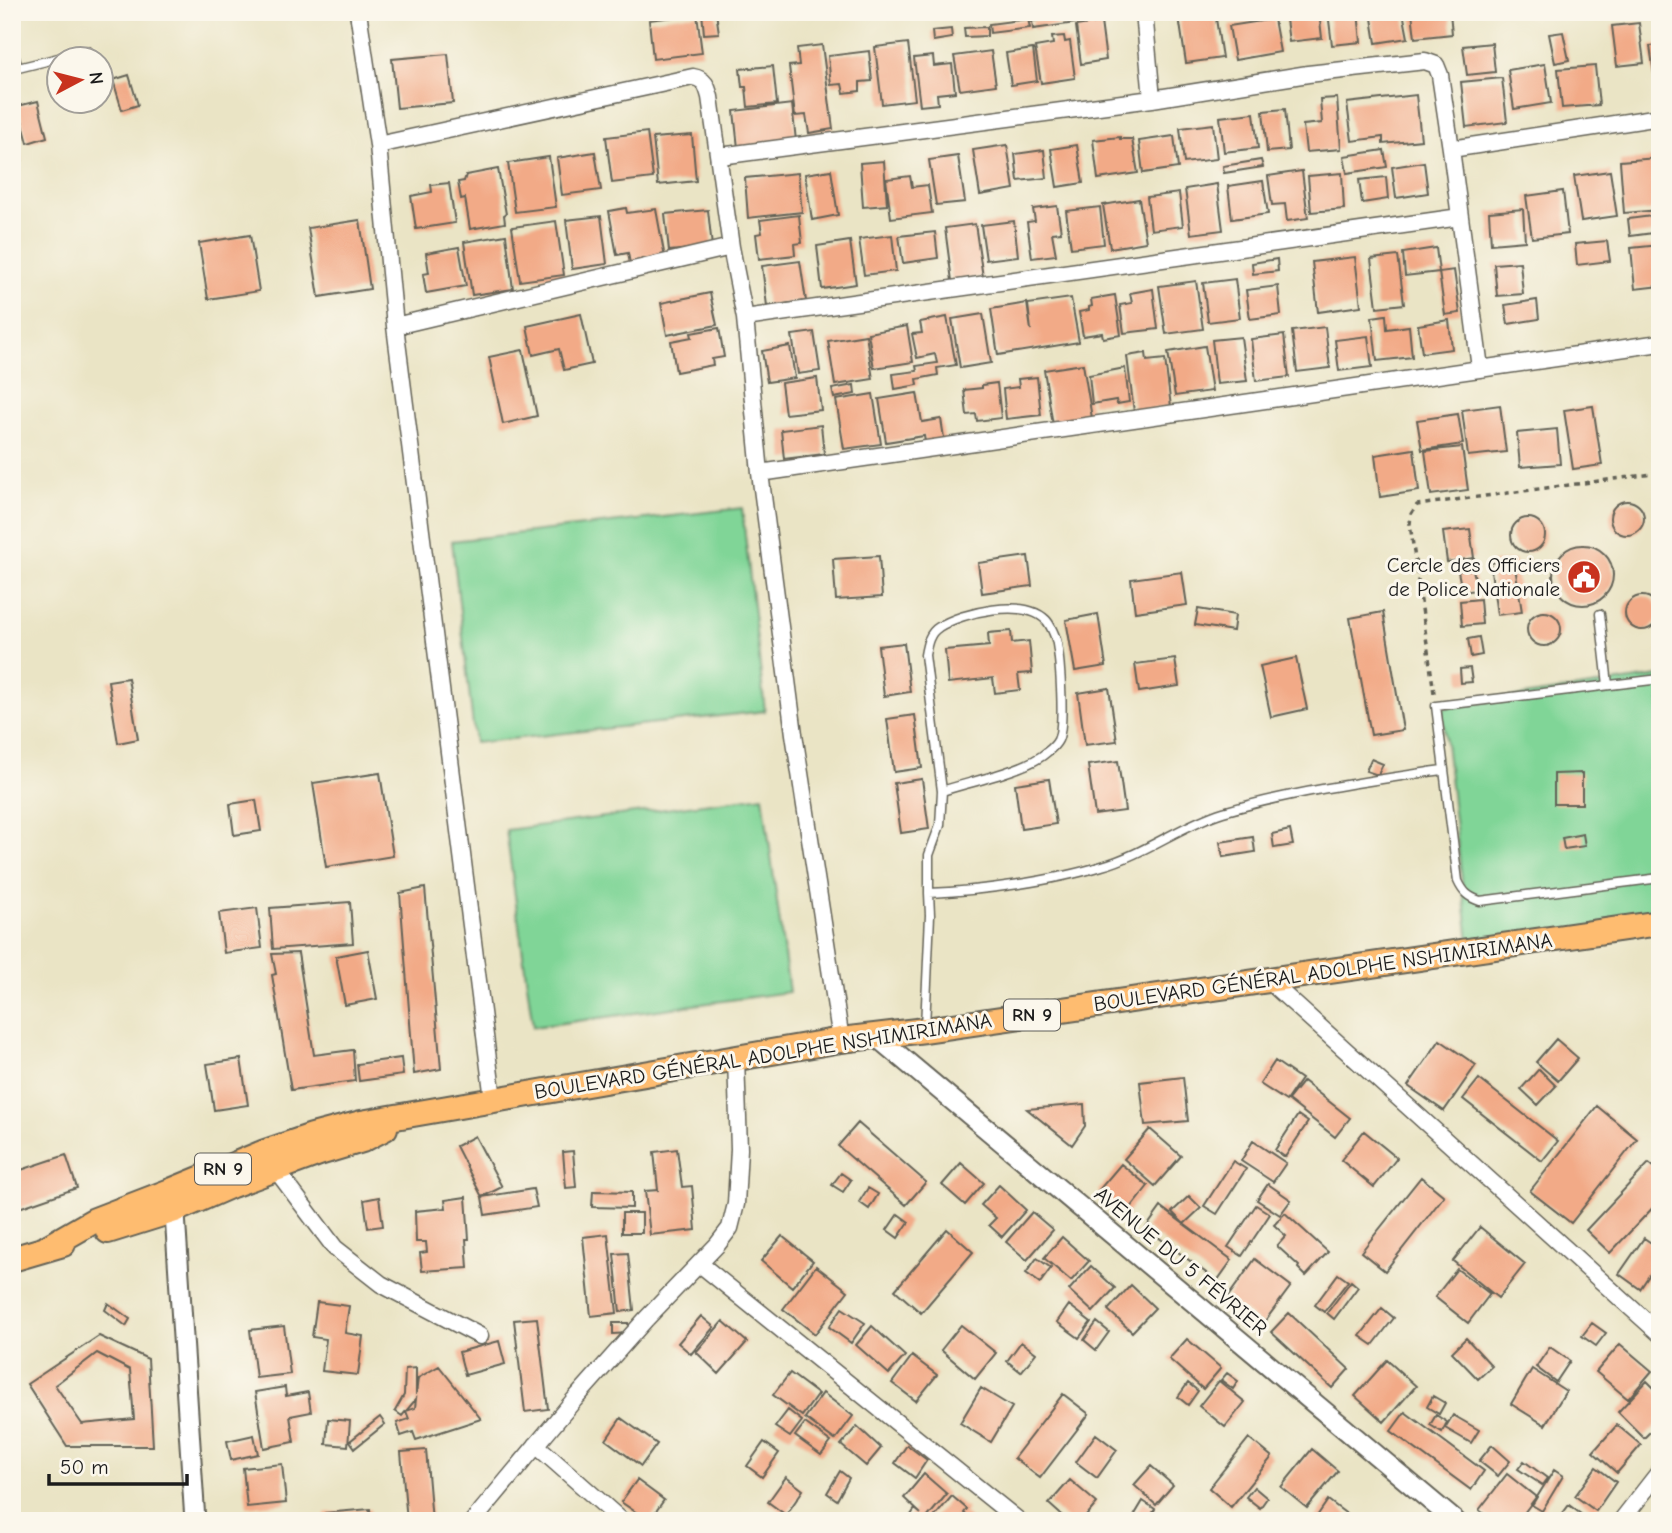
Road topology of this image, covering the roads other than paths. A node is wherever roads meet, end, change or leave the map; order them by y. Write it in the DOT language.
graph roads {
  1 [pos="358,12"];
  2 [pos="1144,12"];
  3 [pos="12,48"];
  4 [pos="46,61"];
  5 [pos="15,69"];
  6 [pos="1152,99"];
  7 [pos="1660,117"];
  8 [pos="378,145"];
  9 [pos="1451,149"];
  10 [pos="720,156"];
  11 [pos="1460,217"];
  12 [pos="732,247"];
  13 [pos="745,318"];
  14 [pos="395,326"];
  15 [pos="1660,343"];
  16 [pos="1480,368"];
  17 [pos="760,473"];
  18 [pos="1600,614"];
  19 [pos="1660,679"];
  20 [pos="1608,685"];
  21 [pos="1442,770"];
  22 [pos="942,790"];
  23 [pos="1660,878"];
  24 [pos="929,893"];
  25 [pos="1660,923"];
  26 [pos="1269,981"];
  27 [pos="925,1030"];
  28 [pos="877,1037"];
  29 [pos="841,1040"];
  30 [pos="736,1058"];
  31 [pos="493,1099"];
  32 [pos="270,1161"];
  33 [pos="174,1200"];
  34 [pos="12,1259"];
  35 [pos="699,1264"];
  36 [pos="1660,1334"];
  37 [pos="480,1336"];
  38 [pos="536,1445"];
  39 [pos="1660,1471"];
  40 [pos="195,1521"];
  41 [pos="473,1521"];
  42 [pos="622,1521"];
  43 [pos="1019,1521"];
  44 [pos="1455,1521"];
  45 [pos="1621,1521"];
  1 -- 8 [label="street"];
  2 -- 6 [label="street"];
  3 -- 5 [label="lane"];
  4 -- 5 [label="lane"];
  6 -- 9 [label="street"];
  6 -- 10 [label="street"];
  7 -- 9 [label="street"];
  8 -- 10 [label="street"];
  8 -- 14 [label="street"];
  9 -- 11 [label="street"];
  10 -- 12 [label="street"];
  11 -- 13 [label="street"];
  11 -- 16 [label="street"];
  12 -- 13 [label="street"];
  12 -- 14 [label="street"];
  13 -- 17 [label="street"];
  14 -- 31 [label="street"];
  15 -- 16 [label="street"];
  16 -- 17 [label="street"];
  17 -- 29 [label="street"];
  18 -- 20 [label="lane"];
  19 -- 20 [label="lane"];
  20 -- 21 [label="lane"];
  21 -- 23 [label="lane"];
  21 -- 24 [label="lane"];
  22 -- 22 [label="lane"];
  22 -- 24 [label="lane"];
  24 -- 27 [label="lane"];
  25 -- 26 [label="main road, BOULEVARD GÉNÉRAL ADOLPHE NSHIMIRIMANA / RN 9"];
  26 -- 27 [label="main road, BOULEVARD GÉNÉRAL ADOLPHE NSHIMIRIMANA / RN 9"];
  26 -- 36 [label="street"];
  27 -- 28 [label="main road, BOULEVARD GÉNÉRAL ADOLPHE NSHIMIRIMANA / RN 9"];
  28 -- 29 [label="main road, BOULEVARD GÉNÉRAL ADOLPHE NSHIMIRIMANA / RN 9"];
  28 -- 44 [label="street, AVENUE DU 5 FÉVRIER"];
  29 -- 30 [label="main road, BOULEVARD GÉNÉRAL ADOLPHE NSHIMIRIMANA / RN 9"];
  30 -- 31 [label="main road, BOULEVARD GÉNÉRAL ADOLPHE NSHIMIRIMANA / RN 9"];
  30 -- 35 [label="street"];
  31 -- 32 [label="main road, BOULEVARD GÉNÉRAL ADOLPHE NSHIMIRIMANA / RN 9"];
  32 -- 33 [label="main road, BOULEVARD GÉNÉRAL ADOLPHE NSHIMIRIMANA / RN 9"];
  32 -- 37 [label="street"];
  33 -- 34 [label="main road, BOULEVARD GÉNÉRAL ADOLPHE NSHIMIRIMANA / RN 9"];
  33 -- 40 [label="street"];
  35 -- 38 [label="street"];
  35 -- 43 [label="street"];
  38 -- 41 [label="street"];
  38 -- 42 [label="street"];
  39 -- 45 [label="street"];
}
